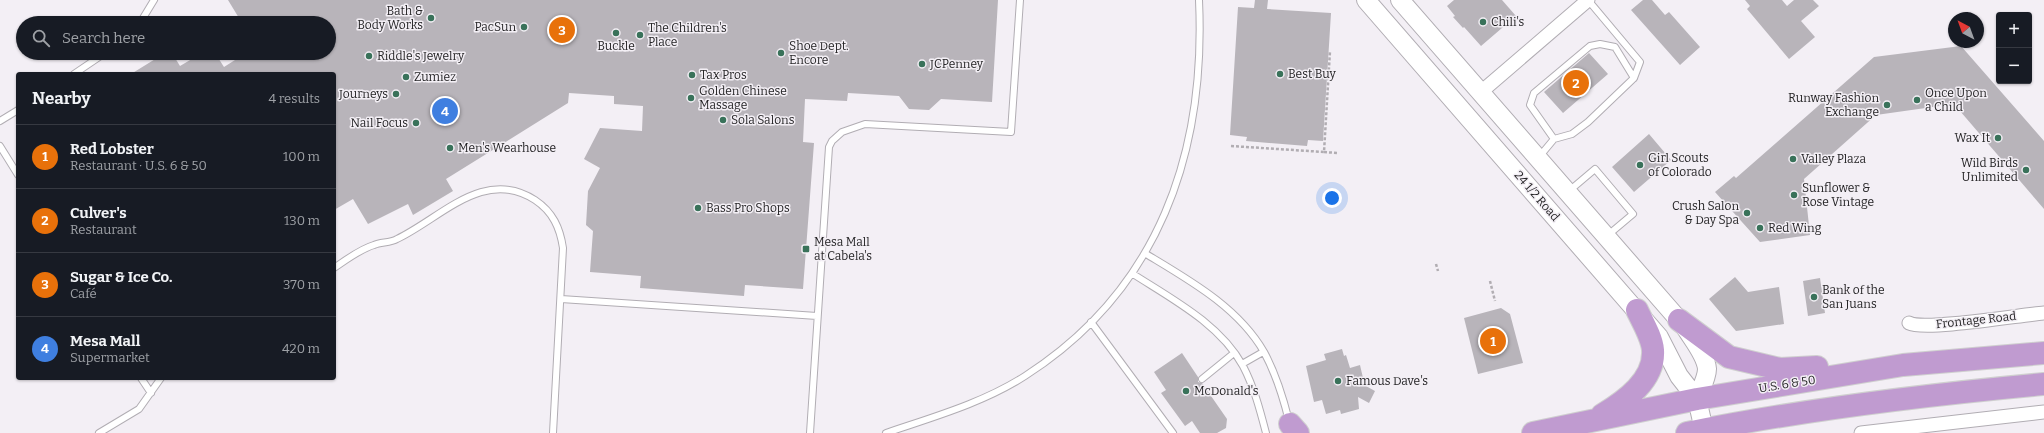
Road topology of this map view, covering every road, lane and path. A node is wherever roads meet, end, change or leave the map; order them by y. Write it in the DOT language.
graph roads {
  1 [pos="154,0"];
  2 [pos="1020,0"];
  3 [pos="1199,0"];
  4 [pos="1366,0"];
  5 [pos="1588,0"];
  6 [pos="1404,1"];
  7 [pos="144,16"];
  8 [pos="1394,32"];
  9 [pos="1330,51"];
  10 [pos="95,60"];
  11 [pos="77,72"];
  12 [pos="1634,78"];
  13 [pos="1481,92"];
  14 [pos="1457,104"];
  15 [pos="16,111"];
  16 [pos="0,121"];
  17 [pos="1554,139"];
  18 [pos="1278,144"];
  19 [pos="0,146"];
  20 [pos="1231,146"];
  21 [pos="1278,149"];
  22 [pos="1324,152"];
  23 [pos="1337,153"];
  24 [pos="1538,158"];
  25 [pos="16,172"];
  26 [pos="1568,192"];
  27 [pos="1607,237"];
  28 [pos="1146,254"];
  29 [pos="1436,264"];
  30 [pos="336,267"];
  31 [pos="1438,271"];
  32 [pos="1133,274"];
  33 [pos="1490,281"];
  34 [pos="561,300"];
  35 [pos="1495,301"];
  36 [pos="1637,310"];
  37 [pos="2044,313"];
  38 [pos="818,316"];
  39 [pos="1679,320"];
  40 [pos="1091,322"];
  41 [pos="1909,323"];
  42 [pos="1264,352"];
  43 [pos="1234,353"];
  44 [pos="2044,353"];
  45 [pos="1242,364"];
  46 [pos="1903,365"];
  47 [pos="2044,370"];
  48 [pos="1202,379"];
  49 [pos="143,380"];
  50 [pos="160,380"];
  51 [pos="2044,384"];
  52 [pos="151,393"];
  53 [pos="1944,393"];
  54 [pos="1697,399"];
  55 [pos="2044,412"];
  56 [pos="1593,421"];
  57 [pos="1293,430"];
  58 [pos="1698,432"];
  59 [pos="99,433"];
  60 [pos="553,433"];
  61 [pos="810,433"];
  62 [pos="886,433"];
  63 [pos="1173,433"];
  64 [pos="1266,433"];
  65 [pos="1533,433"];
  66 [pos="1861,433"];
  1 -- 7 [label="lane"];
  2 -- 38 [label="lane"];
  3 -- 28 [label="lane"];
  4 -- 8 [label="main road, 24 1/2 Road"];
  5 -- 12 [label="lane"];
  5 -- 13 [label="street"];
  6 -- 13 [label="main road"];
  8 -- 13 [label="main road"];
  8 -- 14 [label="main road, 24 1/2 Road"];
  9 -- 22 [label="path"];
  10 -- 11 [label="lane"];
  12 -- 17 [label="lane"];
  12 -- 17 [label="lane"];
  13 -- 24 [label="main road"];
  14 -- 24 [label="main road"];
  14 -- 36 [label="main road, 24 1/2 Road"];
  15 -- 16 [label="lane"];
  17 -- 24 [label="lane"];
  18 -- 21 [label="path"];
  19 -- 25 [label="lane"];
  20 -- 21 [label="path"];
  21 -- 22 [label="path"];
  22 -- 23 [label="path"];
  24 -- 26 [label="main road"];
  26 -- 27 [label="main road"];
  26 -- 27 [label="lane"];
  27 -- 39 [label="main road"];
  28 -- 32 [label="lane"];
  28 -- 42 [label="lane"];
  29 -- 31 [label="path"];
  30 -- 34 [label="lane"];
  32 -- 40 [label="lane"];
  32 -- 43 [label="lane"];
  33 -- 35 [label="path"];
  34 -- 38 [label="lane"];
  34 -- 60 [label="lane"];
  36 -- 54 [label="main road, 24 1/2 Road"];
  36 -- 56 [label="highway"];
  37 -- 41 [label="street, Frontage Road"];
  38 -- 61 [label="lane"];
  39 -- 46 [label="highway"];
  39 -- 54 [label="main road"];
  40 -- 62 [label="lane"];
  40 -- 63 [label="lane"];
  42 -- 45 [label="lane"];
  42 -- 57 [label="lane"];
  43 -- 45 [label="lane"];
  43 -- 48 [label="lane"];
  44 -- 46 [label="highway, U.S. 6 & 50"];
  45 -- 64 [label="lane"];
  46 -- 54 [label="highway, U.S. 6 & 50"];
  47 -- 53 [label="highway"];
  49 -- 52 [label="lane"];
  50 -- 52 [label="lane"];
  51 -- 53 [label="highway"];
  52 -- 59 [label="lane"];
  53 -- 58 [label="highway"];
  54 -- 56 [label="highway, U.S. 6 & 50"];
  54 -- 58 [label="main road, 24 1/2 Road"];
  55 -- 66 [label="street"];
  56 -- 65 [label="highway, U.S. 6 & 50"];
}
